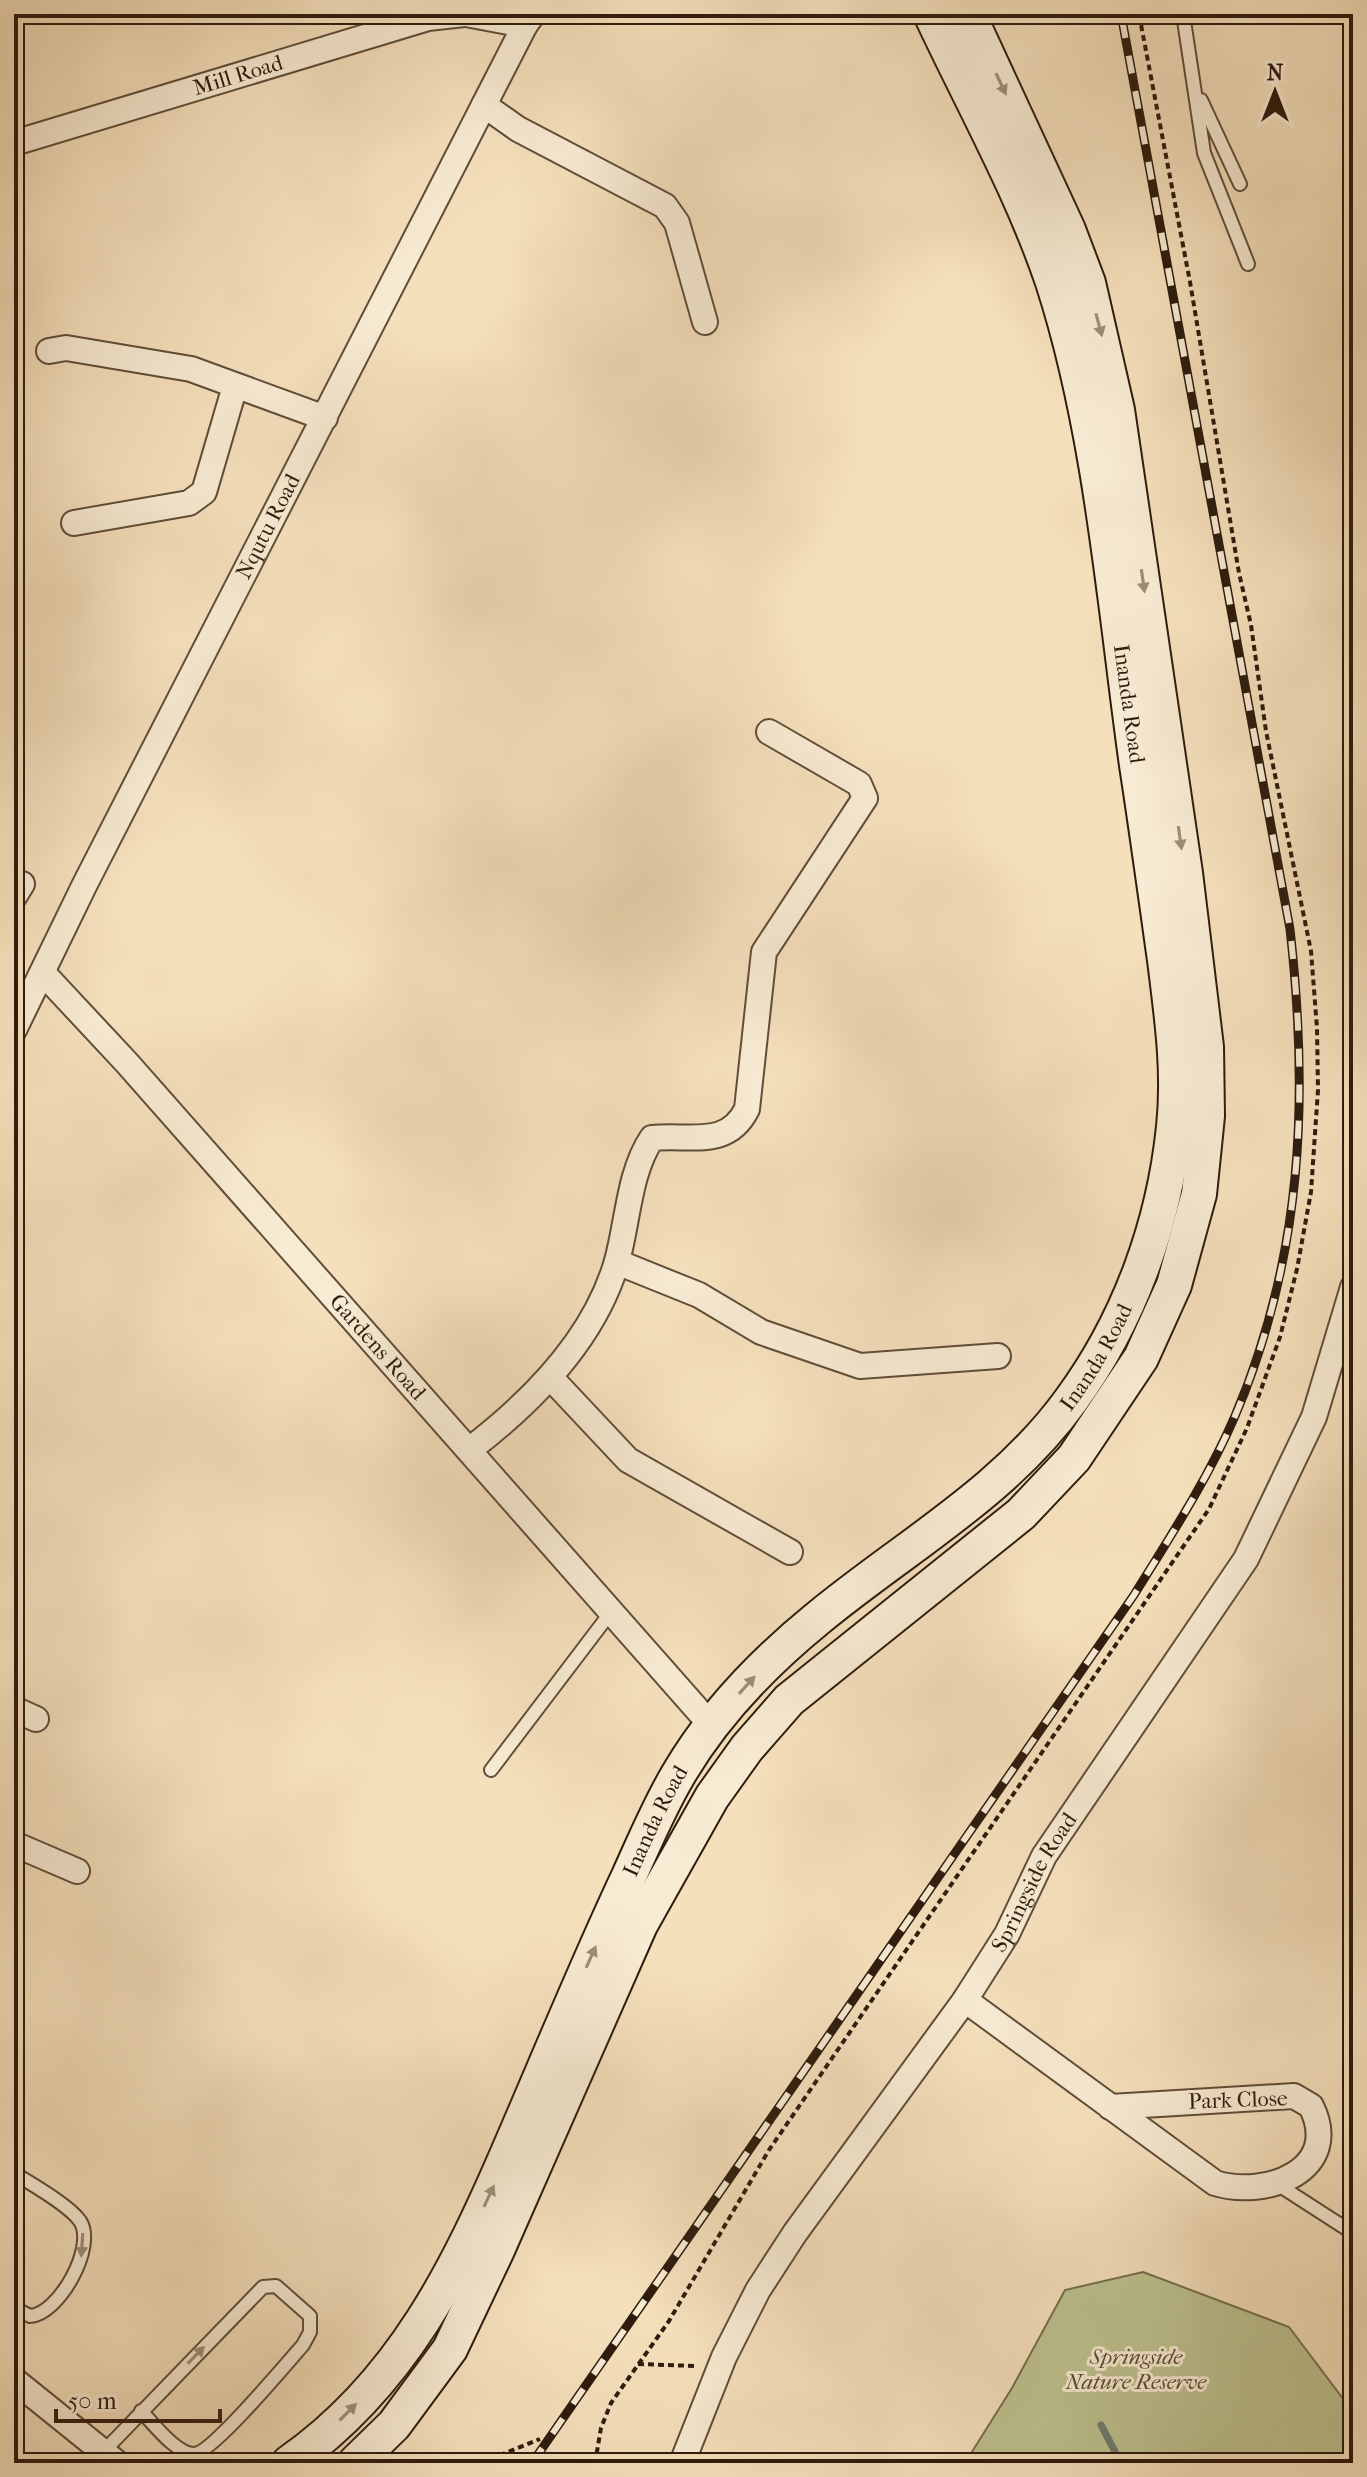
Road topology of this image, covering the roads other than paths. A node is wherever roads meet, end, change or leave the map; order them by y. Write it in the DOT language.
graph roads {
  1 [pos="465,14"];
  2 [pos="931,14"];
  3 [pos="968,14"];
  4 [pos="1183,14"];
  5 [pos="529,19"];
  6 [pos="1194,86"];
  7 [pos="484,105"];
  8 [pos="14,143"];
  9 [pos="1240,184"];
  10 [pos="1248,264"];
  11 [pos="705,322"];
  12 [pos="49,351"];
  13 [pos="235,386"];
  14 [pos="325,418"];
  15 [pos="74,523"];
  16 [pos="769,732"];
  17 [pos="43,973"];
  18 [pos="14,1030"];
  19 [pos="617,1262"];
  20 [pos="1353,1287"];
  21 [pos="998,1356"];
  22 [pos="550,1377"];
  23 [pos="469,1450"];
  24 [pos="790,1552"];
  25 [pos="611,1612"];
  26 [pos="711,1725"];
  27 [pos="491,1770"];
  28 [pos="14,1844"];
  29 [pos="77,1871"];
  30 [pos="965,2000"];
  31 [pos="1110,2107"];
  32 [pos="14,2173"];
  33 [pos="1277,2184"];
  34 [pos="1353,2233"];
  35 [pos="14,2308"];
  36 [pos="14,2380"];
  37 [pos="141,2411"];
  38 [pos="110,2457"];
  39 [pos="289,2463"];
  40 [pos="355,2463"];
  41 [pos="682,2463"];
  1 -- 5 [label="street, Mill Road"];
  1 -- 8 [label="street, Mill Road"];
  26 -- 2 [label="main road, Inanda Road, one-way"];
  3 -- 40 [label="main road, Inanda Road, one-way"];
  4 -- 6 [label="lane"];
  5 -- 7 [label="street, Nqutu Road"];
  6 -- 9 [label="lane"];
  6 -- 10 [label="lane"];
  7 -- 11 [label="street"];
  7 -- 14 [label="street, Nqutu Road"];
  12 -- 13 [label="street"];
  13 -- 14 [label="street"];
  13 -- 15 [label="street"];
  14 -- 17 [label="street, Nqutu Road"];
  16 -- 19 [label="street"];
  17 -- 18 [label="street, Nqutu Road"];
  17 -- 23 [label="street, Gardens Road"];
  19 -- 21 [label="street"];
  19 -- 22 [label="street"];
  20 -- 30 [label="street, Springside Road"];
  22 -- 23 [label="street"];
  22 -- 24 [label="street"];
  23 -- 25 [label="street, Gardens Road"];
  25 -- 26 [label="street, Gardens Road"];
  25 -- 27 [label="lane"];
  39 -- 26 [label="main road, Inanda Road, one-way"];
  28 -- 29 [label="street"];
  30 -- 31 [label="street"];
  30 -- 41 [label="street, Springside Road"];
  31 -- 33 [label="street"];
  31 -- 33 [label="street, Park Close"];
  32 -- 35 [label="lane, one-way"];
  33 -- 34 [label="lane"];
  36 -- 38 [label="street"];
  37 -- 37 [label="lane, one-way"];
  37 -- 38 [label="lane"];
}
